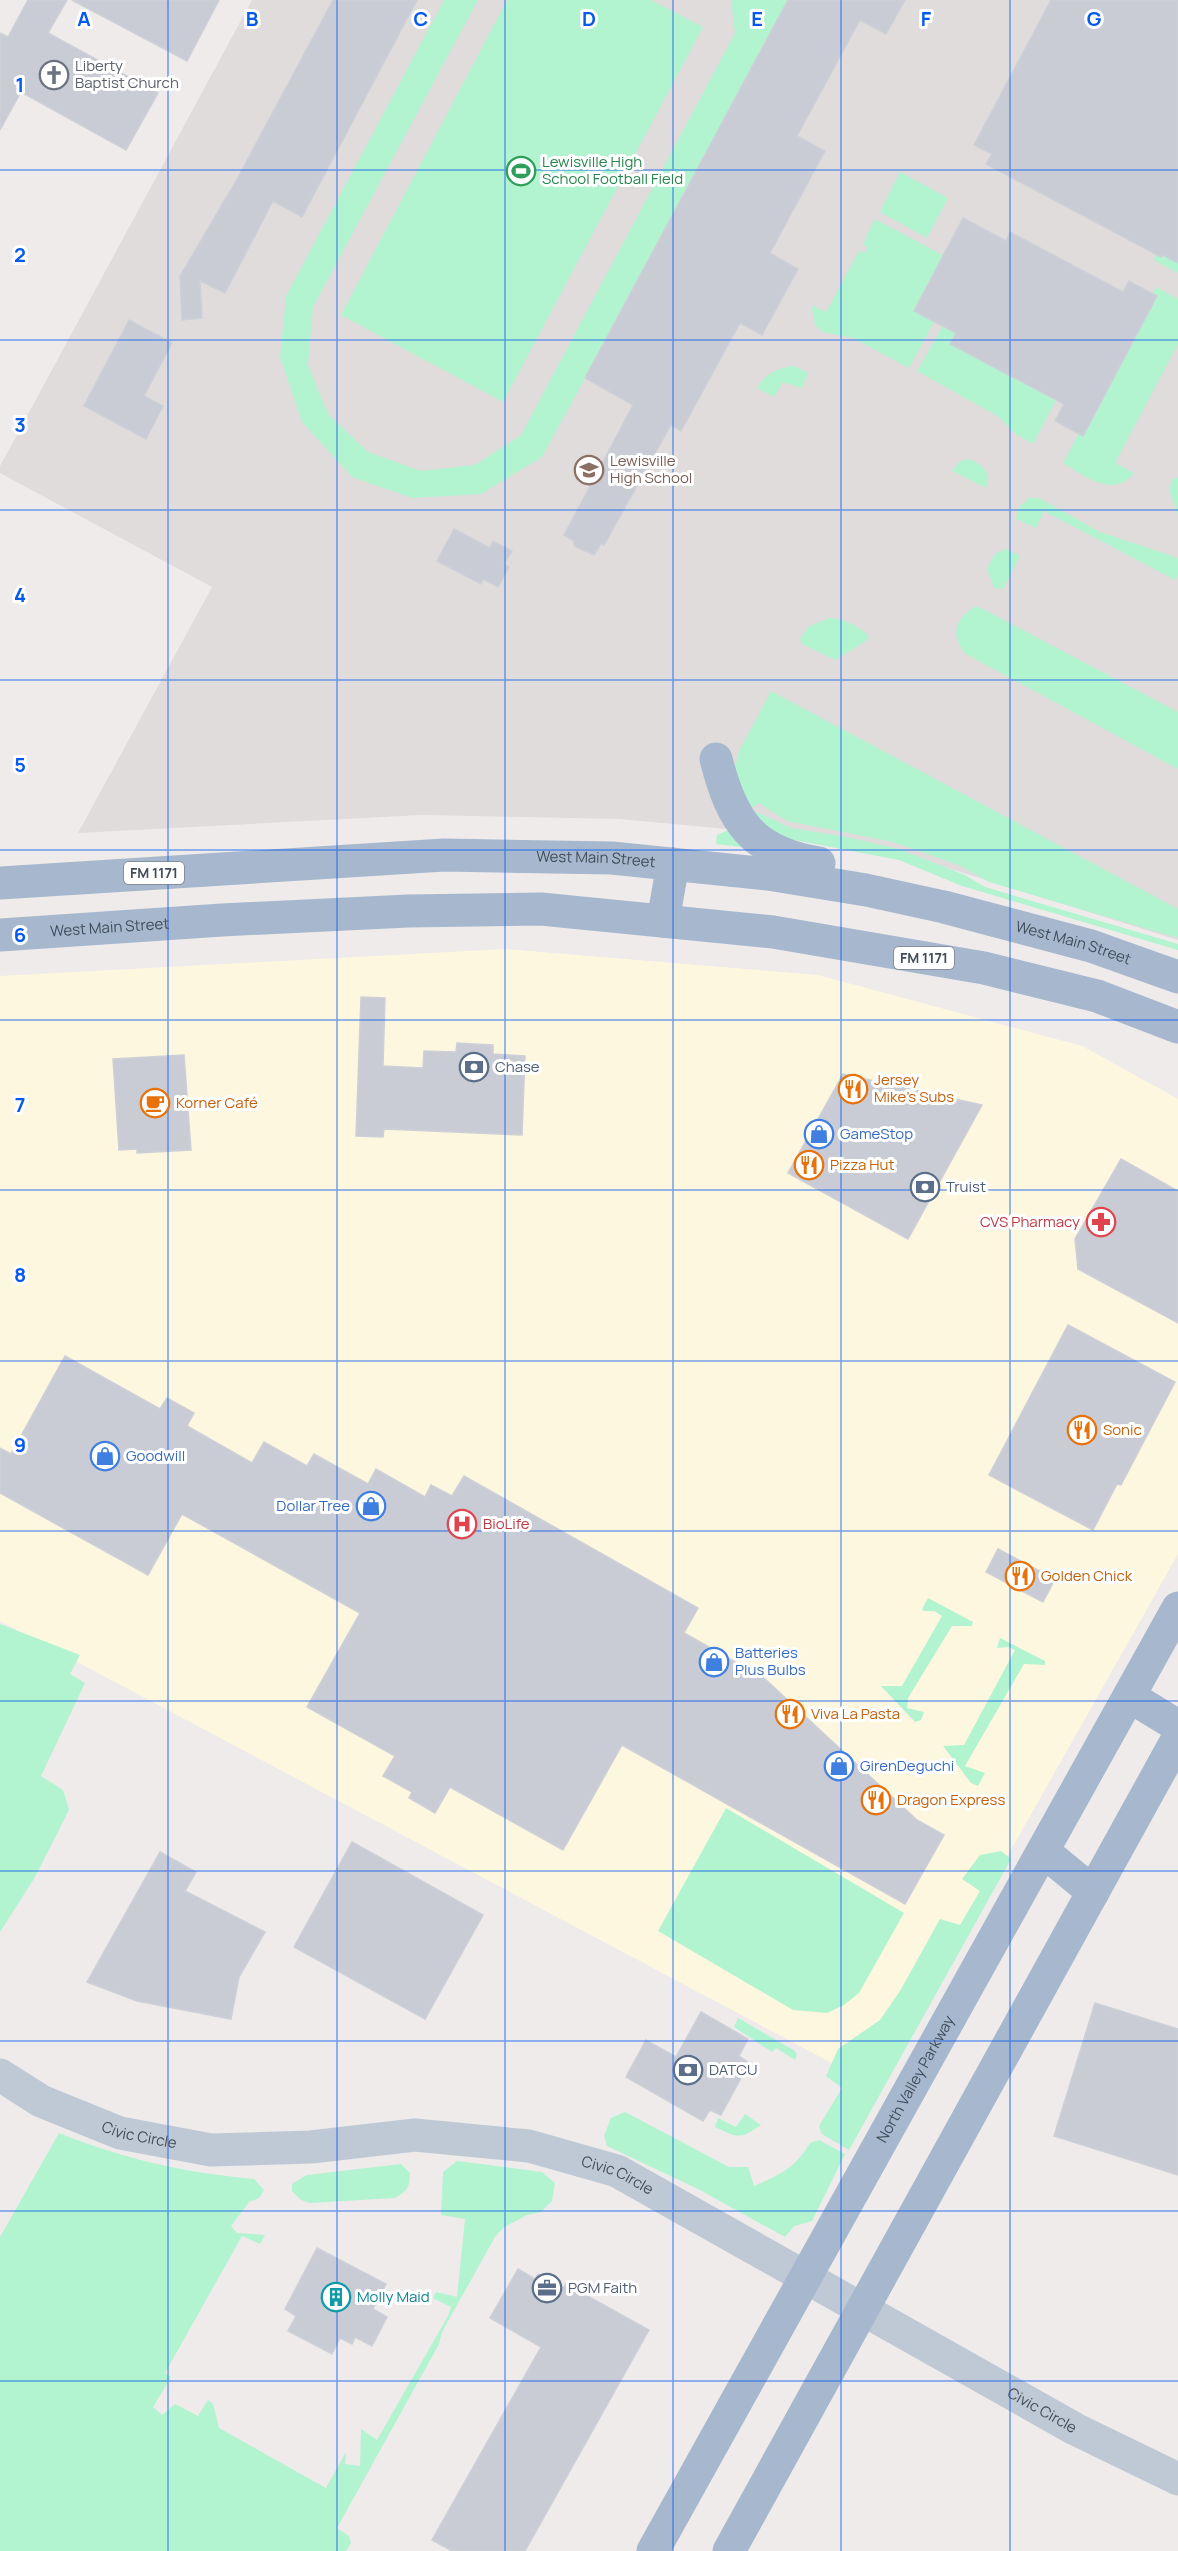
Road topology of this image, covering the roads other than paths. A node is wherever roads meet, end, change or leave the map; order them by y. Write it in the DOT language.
graph roads {
  1 [pos="716,759"];
  2 [pos="673,864"];
  3 [pos="0,883"];
  4 [pos="944,907"];
  5 [pos="663,921"];
  6 [pos="0,935"];
  7 [pos="1178,977"];
  8 [pos="1178,1028"];
  9 [pos="1178,1608"];
  10 [pos="1129,1696"];
  11 [pos="1178,1726"];
  12 [pos="1178,1738"];
  13 [pos="1043,1851"];
  14 [pos="1093,1892"];
  15 [pos="0,2075"];
  16 [pos="807,2276"];
  17 [pos="864,2308"];
  18 [pos="1178,2479"];
  19 [pos="653,2551"];
  20 [pos="729,2551"];
  1 -- 4 [label="main road"];
  2 -- 3 [label="main road, West Main Street / FM 1171"];
  2 -- 4 [label="main road, West Main Street / FM 1171"];
  2 -- 5 [label="main road"];
  4 -- 7 [label="main road, West Main Street / FM 1171"];
  5 -- 6 [label="main road, West Main Street / FM 1171"];
  5 -- 8 [label="main road, West Main Street / FM 1171"];
  9 -- 10 [label="main road, North Valley Parkway"];
  10 -- 11 [label="main road"];
  10 -- 13 [label="main road, North Valley Parkway"];
  12 -- 14 [label="main road"];
  13 -- 14 [label="main road"];
  13 -- 16 [label="main road, North Valley Parkway"];
  14 -- 17 [label="main road"];
  15 -- 16 [label="street, Civic Circle"];
  16 -- 17 [label="street, Civic Circle"];
  16 -- 19 [label="main road, North Valley Parkway"];
  17 -- 18 [label="street, Civic Circle"];
  17 -- 20 [label="main road"];
}
